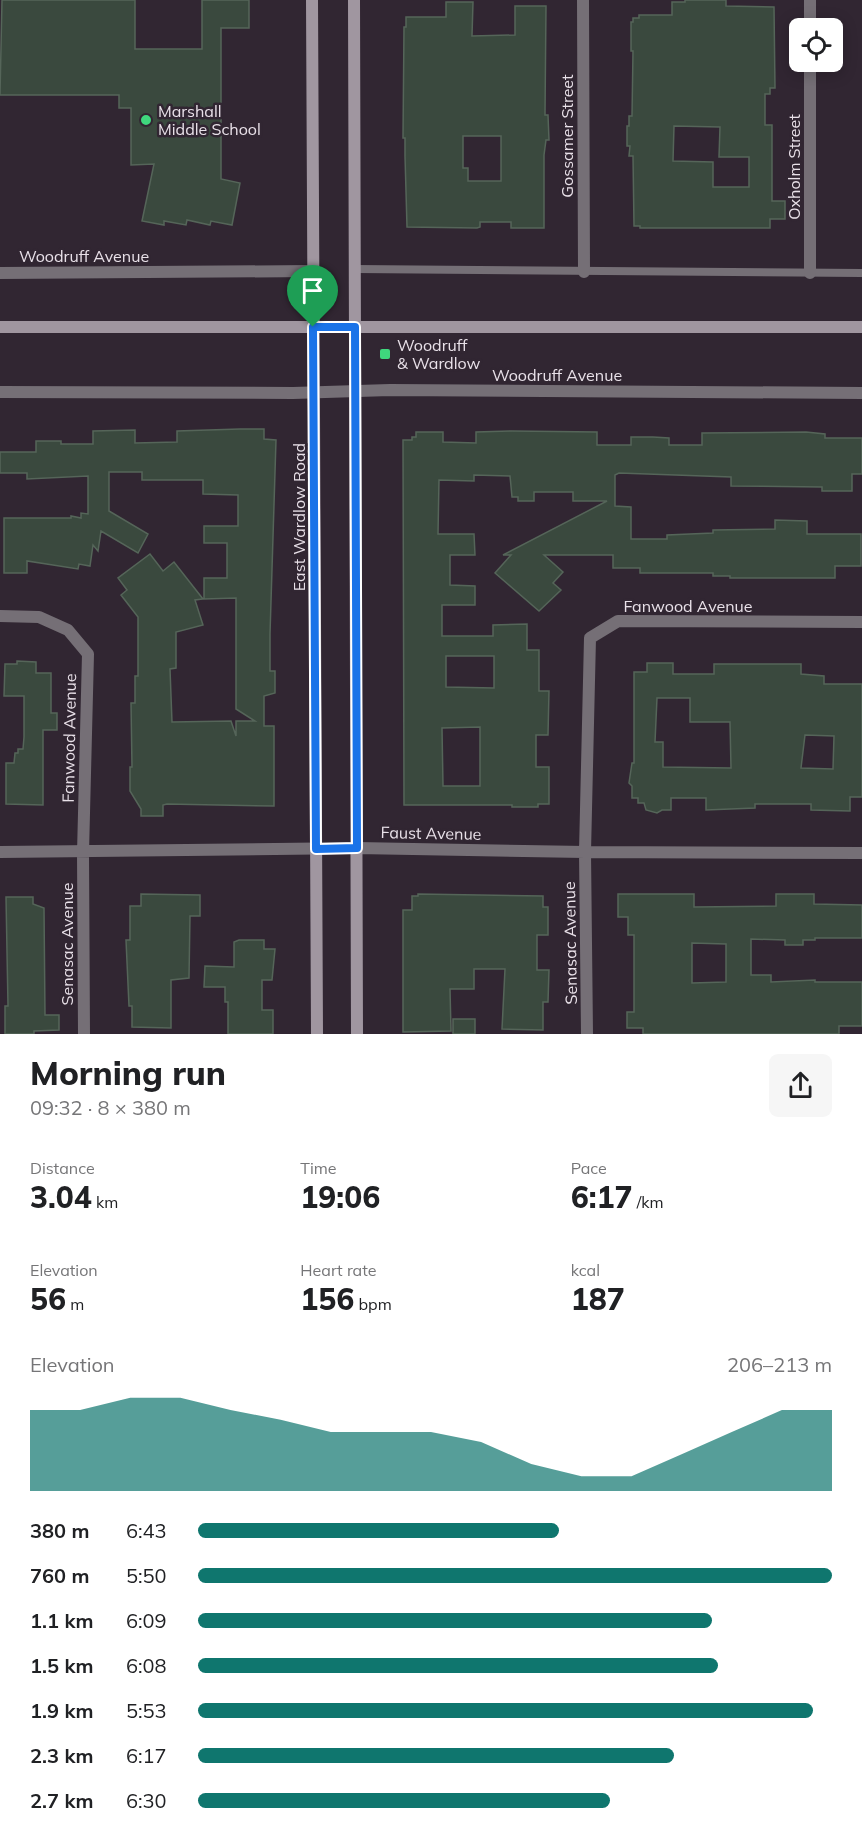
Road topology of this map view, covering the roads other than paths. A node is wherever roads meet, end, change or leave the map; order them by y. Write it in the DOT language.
graph roads {
  1 [pos="312,0"];
  2 [pos="354,0"];
  3 [pos="583,0"];
  4 [pos="810,0"];
  5 [pos="810,18"];
  6 [pos="810,72"];
  7 [pos="355,268"];
  8 [pos="313,271"];
  9 [pos="584,272"];
  10 [pos="0,273"];
  11 [pos="810,273"];
  12 [pos="862,273"];
  13 [pos="0,327"];
  14 [pos="313,327"];
  15 [pos="355,327"];
  16 [pos="862,327"];
  17 [pos="356,391"];
  18 [pos="0,392"];
  19 [pos="315,392"];
  20 [pos="862,393"];
  21 [pos="0,616"];
  22 [pos="862,622"];
  23 [pos="357,848"];
  24 [pos="316,849"];
  25 [pos="0,852"];
  26 [pos="585,852"];
  27 [pos="83,853"];
  28 [pos="862,853"];
  29 [pos="84,1034"];
  30 [pos="317,1034"];
  31 [pos="357,1034"];
  32 [pos="587,1034"];
  1 -- 8 [label="main road, East Wardlow Road"];
  2 -- 7 [label="main road"];
  3 -- 9 [label="street, Gossamer Street"];
  4 -- 5 [label="street"];
  6 -- 11 [label="street, Oxholm Street"];
  7 -- 9 [label="lane"];
  7 -- 15 [label="main road"];
  8 -- 10 [label="street, Woodruff Avenue"];
  8 -- 14 [label="main road, East Wardlow Road"];
  9 -- 11 [label="lane"];
  11 -- 12 [label="lane"];
  13 -- 14 [label="main road"];
  14 -- 15 [label="main road"];
  14 -- 19 [label="main road, East Wardlow Road"];
  15 -- 16 [label="main road"];
  15 -- 17 [label="main road"];
  17 -- 19 [label="street, Woodruff Avenue"];
  17 -- 20 [label="street, Woodruff Avenue"];
  17 -- 23 [label="main road"];
  18 -- 19 [label="street, Woodruff Avenue"];
  19 -- 24 [label="main road, East Wardlow Road"];
  21 -- 27 [label="street, Fanwood Avenue"];
  22 -- 26 [label="street, Fanwood Avenue"];
  23 -- 24 [label="street, Faust Avenue"];
  23 -- 26 [label="street, Faust Avenue"];
  23 -- 31 [label="main road"];
  24 -- 27 [label="street, Faust Avenue"];
  24 -- 30 [label="main road, East Wardlow Road"];
  25 -- 27 [label="street, Faust Avenue"];
  26 -- 28 [label="street, Faust Avenue"];
  26 -- 32 [label="street, Senasac Avenue"];
  27 -- 29 [label="street, Senasac Avenue"];
}
